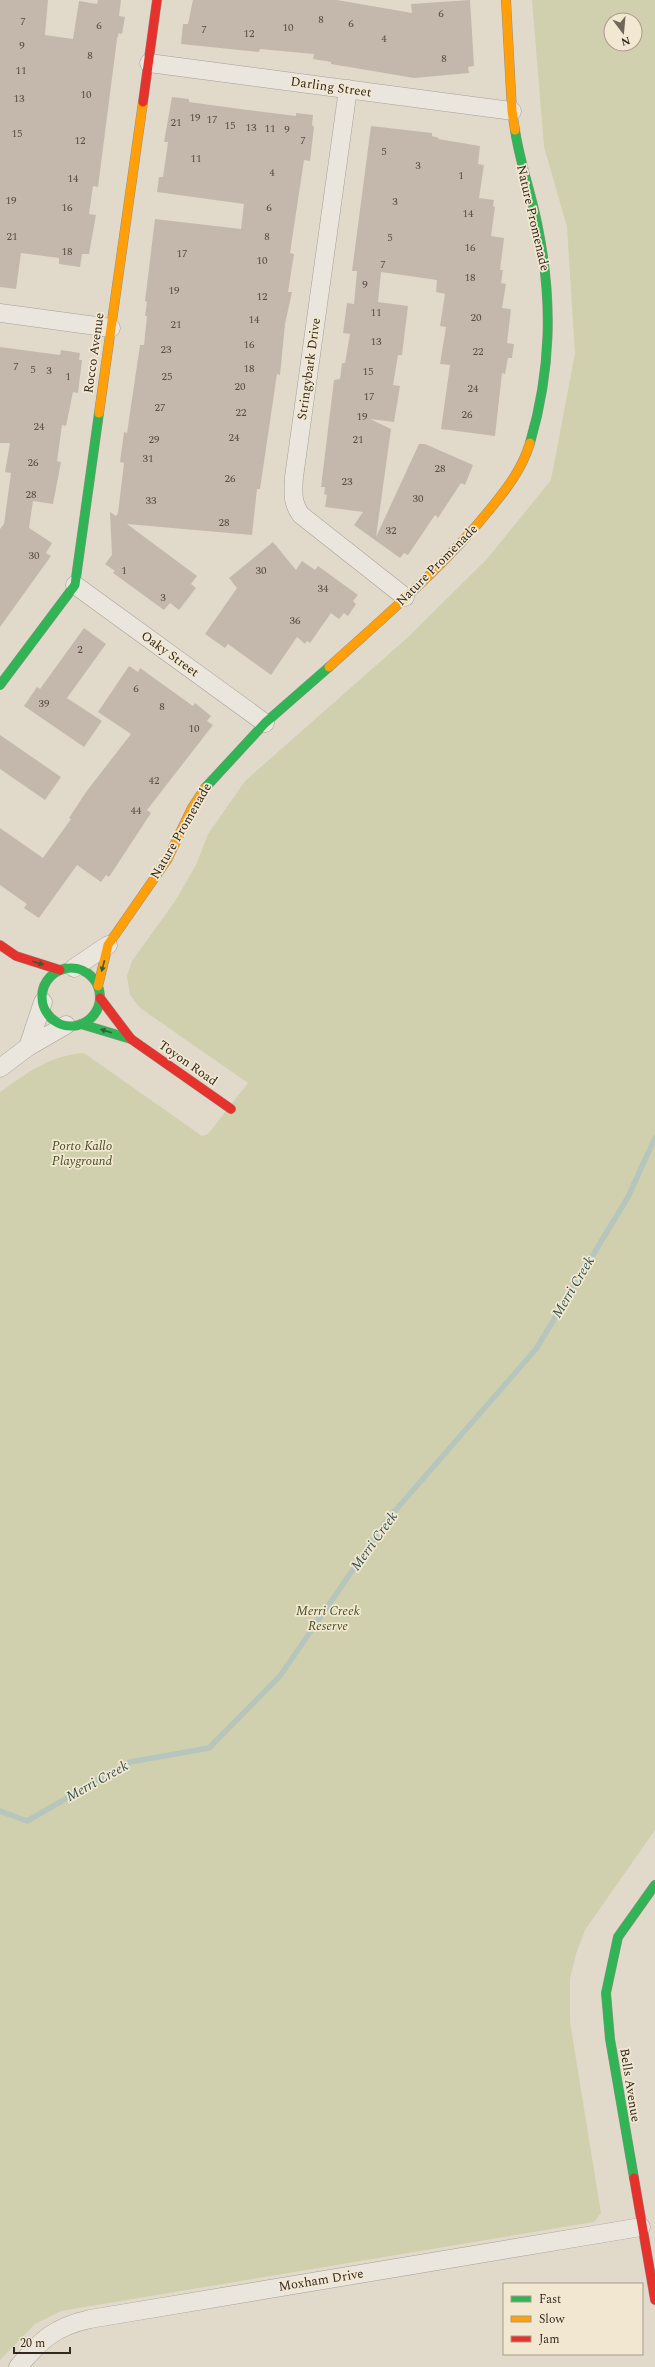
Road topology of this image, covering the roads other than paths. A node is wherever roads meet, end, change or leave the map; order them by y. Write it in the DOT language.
graph roads {
  1 [pos="157,0"];
  2 [pos="506,0"];
  3 [pos="149,63"];
  4 [pos="348,89"];
  5 [pos="512,111"];
  6 [pos="0,313"];
  7 [pos="110,328"];
  8 [pos="76,585"];
  9 [pos="405,597"];
  10 [pos="0,685"];
  11 [pos="265,723"];
  12 [pos="0,944"];
  13 [pos="108,946"];
  14 [pos="16,956"];
  15 [pos="24,968"];
  16 [pos="67,969"];
  17 [pos="35,985"];
  18 [pos="98,986"];
  19 [pos="100,998"];
  20 [pos="43,1000"];
  21 [pos="73,1024"];
  22 [pos="131,1039"];
  23 [pos="28,1047"];
  24 [pos="0,1068"];
  25 [pos="230,1109"];
  26 [pos="655,1885"];
  27 [pos="641,2228"];
  28 [pos="655,2300"];
  29 [pos="18,2367"];
  1 -- 3 [label="street, Rocco Avenue"];
  2 -- 5 [label="street, Nature Promenade"];
  3 -- 4 [label="street, Darling Street"];
  3 -- 7 [label="street, Rocco Avenue"];
  4 -- 5 [label="street, Darling Street"];
  4 -- 9 [label="street, Stringybark Drive"];
  5 -- 9 [label="street, Nature Promenade"];
  6 -- 7 [label="street"];
  7 -- 8 [label="street, Rocco Avenue"];
  8 -- 10 [label="street, Rocco Avenue"];
  8 -- 11 [label="street, Oaky Street"];
  9 -- 11 [label="street, Nature Promenade"];
  11 -- 13 [label="street, Nature Promenade"];
  12 -- 14 [label="street"];
  13 -- 16 [label="street, Nature Promenade"];
  13 -- 18 [label="street, Nature Promenade, one-way"];
  14 -- 15 [label="street"];
  14 -- 16 [label="street, one-way"];
  16 -- 18 [label="street"];
  16 -- 20 [label="street"];
  17 -- 20 [label="street"];
  18 -- 19 [label="street"];
  19 -- 21 [label="street"];
  19 -- 22 [label="street, Toyon Road"];
  20 -- 21 [label="street"];
  20 -- 23 [label="street"];
  22 -- 21 [label="street, Toyon Road, one-way"];
  21 -- 23 [label="street"];
  22 -- 25 [label="street, Toyon Road"];
  23 -- 24 [label="street"];
  26 -- 27 [label="street, Bells Avenue"];
  27 -- 28 [label="street, Bells Avenue"];
  27 -- 29 [label="street, Moxham Drive"];
}
